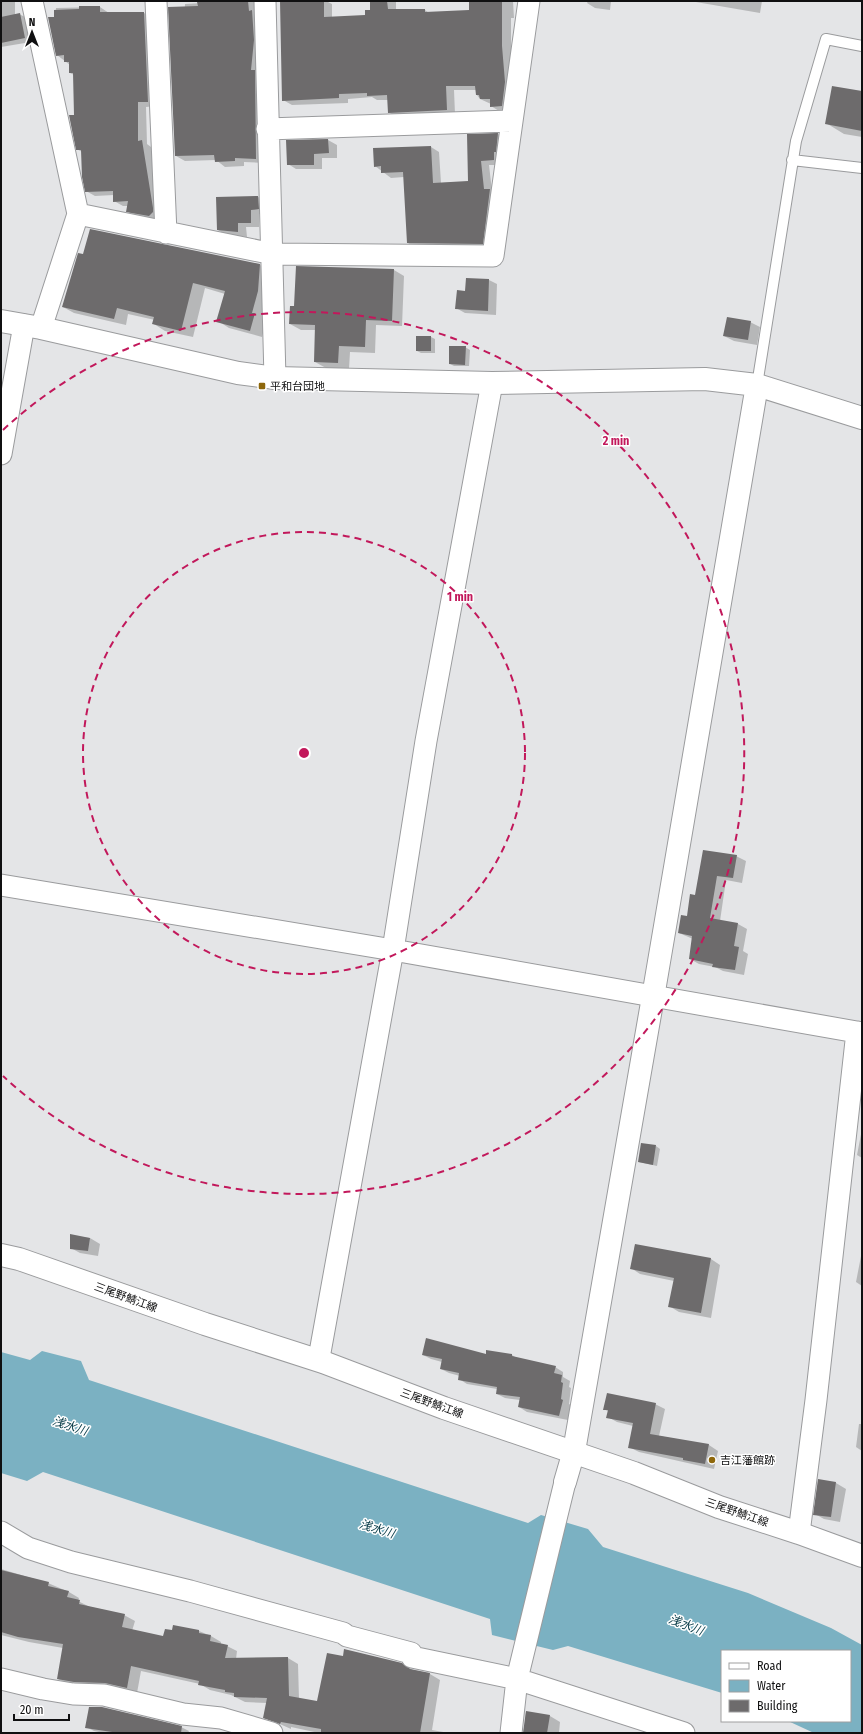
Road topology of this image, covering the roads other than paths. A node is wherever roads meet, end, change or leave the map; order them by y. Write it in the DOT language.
graph roads {
  1 [pos="32,1"];
  2 [pos="156,1"];
  3 [pos="265,1"];
  4 [pos="529,1"];
  5 [pos="862,46"];
  6 [pos="511,121"];
  7 [pos="267,129"];
  8 [pos="792,160"];
  9 [pos="862,168"];
  10 [pos="78,214"];
  11 [pos="166,233"];
  12 [pos="273,254"];
  13 [pos="1,321"];
  14 [pos="32,326"];
  15 [pos="275,378"];
  16 [pos="492,383"];
  17 [pos="757,385"];
  18 [pos="862,418"];
  19 [pos="1,454"];
  20 [pos="1,885"];
  21 [pos="393,950"];
  22 [pos="653,997"];
  23 [pos="860,1033"];
  24 [pos="1,1255"];
  25 [pos="323,1362"];
  26 [pos="574,1452"];
  27 [pos="565,1482"];
  28 [pos="1,1532"];
  29 [pos="799,1533"];
  30 [pos="862,1556"];
  31 [pos="1,1679"];
  32 [pos="517,1679"];
  33 [pos="272,1733"];
  34 [pos="511,1733"];
  35 [pos="684,1733"];
  1 -- 10 [label="street"];
  2 -- 11 [label="street"];
  3 -- 7 [label="street"];
  4 -- 6 [label="street"];
  5 -- 8 [label="lane"];
  6 -- 7 [label="street"];
  6 -- 12 [label="street"];
  7 -- 12 [label="street"];
  8 -- 9 [label="lane"];
  8 -- 17 [label="lane"];
  10 -- 11 [label="street"];
  10 -- 14 [label="street"];
  11 -- 12 [label="street"];
  12 -- 15 [label="street"];
  13 -- 14 [label="street"];
  14 -- 15 [label="street"];
  14 -- 19 [label="street"];
  15 -- 16 [label="street"];
  16 -- 17 [label="street"];
  16 -- 21 [label="street"];
  17 -- 18 [label="street"];
  17 -- 22 [label="street"];
  20 -- 21 [label="street"];
  21 -- 22 [label="street"];
  21 -- 25 [label="street"];
  22 -- 23 [label="street"];
  22 -- 26 [label="street"];
  23 -- 29 [label="street"];
  24 -- 25 [label="street, 三尾野鯖江線"];
  25 -- 26 [label="street, 三尾野鯖江線"];
  26 -- 27 [label="street"];
  26 -- 29 [label="street, 三尾野鯖江線"];
  27 -- 32 [label="street"];
  28 -- 32 [label="street"];
  29 -- 30 [label="street, 三尾野鯖江線"];
  31 -- 33 [label="street"];
  32 -- 34 [label="street"];
  32 -- 35 [label="street"];
}
